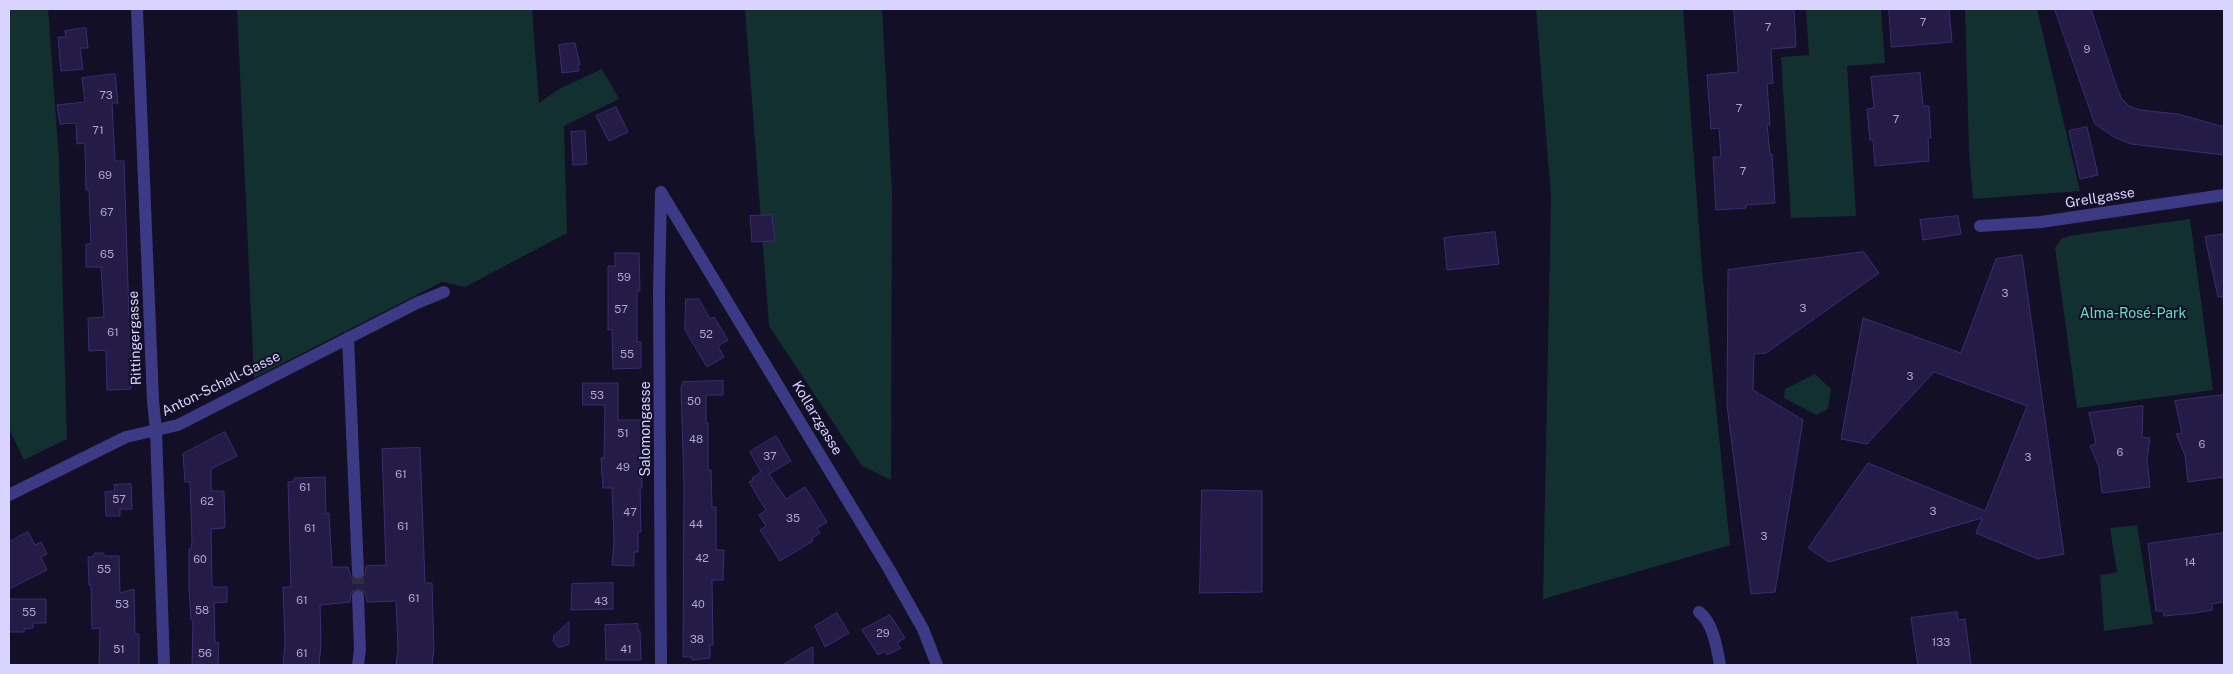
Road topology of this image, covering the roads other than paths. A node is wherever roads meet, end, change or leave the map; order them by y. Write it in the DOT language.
graph roads {
  1 [pos="137,9"];
  2 [pos="661,192"];
  3 [pos="2224,194"];
  4 [pos="1980,226"];
  5 [pos="444,292"];
  6 [pos="348,338"];
  7 [pos="156,431"];
  8 [pos="9,495"];
  9 [pos="358,572"];
  10 [pos="358,596"];
  11 [pos="1699,612"];
  12 [pos="164,665"];
  13 [pos="358,665"];
  14 [pos="662,665"];
  15 [pos="937,665"];
  16 [pos="1720,665"];
  1 -- 7 [label="street, Rittingergasse"];
  2 -- 14 [label="street, Salomongasse"];
  2 -- 15 [label="street, Kollarzgasse"];
  3 -- 4 [label="street, Grellgasse"];
  5 -- 6 [label="street, Anton-Schall-Gasse"];
  6 -- 7 [label="street, Anton-Schall-Gasse"];
  6 -- 9 [label="street"];
  7 -- 8 [label="street, Anton-Schall-Gasse"];
  7 -- 12 [label="street, Rittingergasse"];
  10 -- 13 [label="street"];
  11 -- 16 [label="street"];
}
